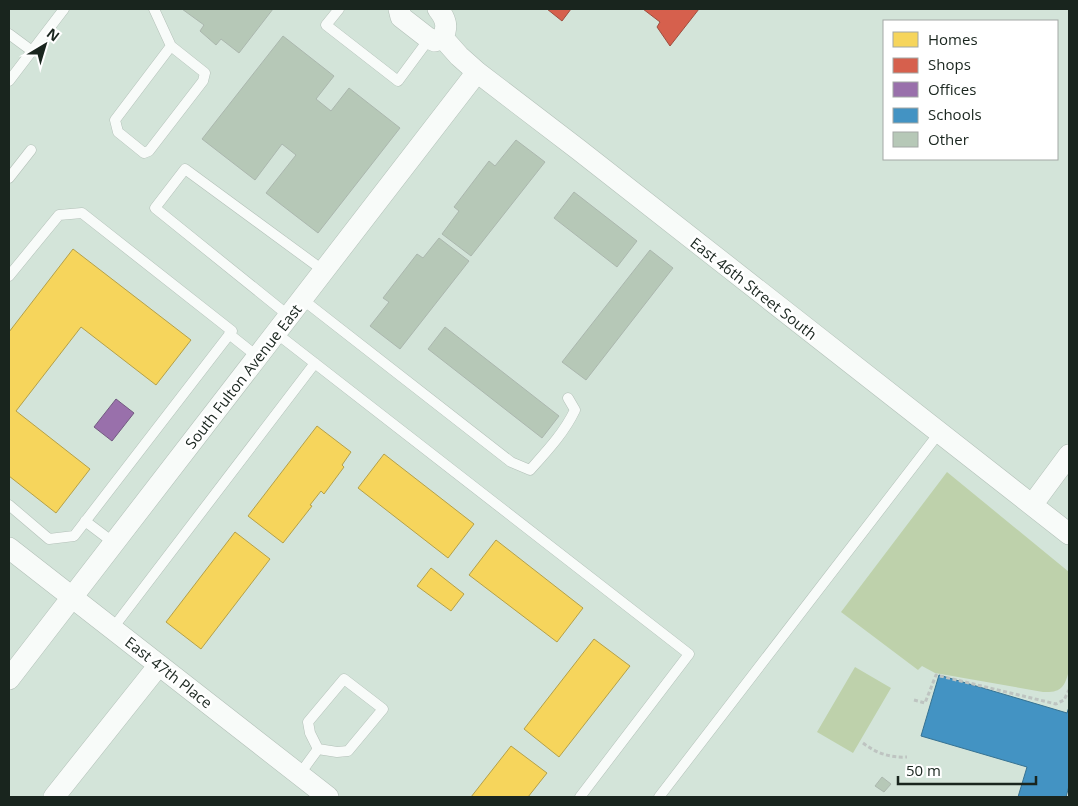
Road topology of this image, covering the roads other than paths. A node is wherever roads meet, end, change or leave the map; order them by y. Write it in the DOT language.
graph roads {
  1 [pos="63,9"];
  2 [pos="154,9"];
  3 [pos="339,9"];
  4 [pos="399,9"];
  5 [pos="438,9"];
  6 [pos="9,34"];
  7 [pos="436,38"];
  8 [pos="171,46"];
  9 [pos="32,51"];
  10 [pos="477,72"];
  11 [pos="9,81"];
  12 [pos="30,150"];
  13 [pos="9,178"];
  14 [pos="324,271"];
  15 [pos="9,276"];
  16 [pos="302,299"];
  17 [pos="289,316"];
  18 [pos="276,333"];
  19 [pos="230,334"];
  20 [pos="258,357"];
  21 [pos="315,363"];
  22 [pos="568,398"];
  23 [pos="939,433"];
  24 [pos="1069,455"];
  25 [pos="9,505"];
  26 [pos="1032,505"];
  27 [pos="86,521"];
  28 [pos="1069,534"];
  29 [pos="114,543"];
  30 [pos="9,548"];
  31 [pos="72,597"];
  32 [pos="113,628"];
  33 [pos="159,665"];
  34 [pos="9,679"];
  35 [pos="318,749"];
  36 [pos="299,775"];
  37 [pos="322,795"];
  38 [pos="54,797"];
  39 [pos="580,797"];
  40 [pos="659,797"];
  1 -- 9 [label="lane"];
  2 -- 8 [label="lane"];
  3 -- 7 [label="lane"];
  4 -- 7 [label="street, East 46th Street South"];
  5 -- 7 [label="street"];
  6 -- 9 [label="lane"];
  7 -- 10 [label="street, East 46th Street South"];
  8 -- 8 [label="lane"];
  9 -- 11 [label="lane"];
  10 -- 14 [label="street, South Fulton Avenue East"];
  10 -- 23 [label="street, East 46th Street South"];
  12 -- 13 [label="lane"];
  14 -- 16 [label="street, South Fulton Avenue East"];
  14 -- 17 [label="lane"];
  15 -- 19 [label="lane"];
  16 -- 17 [label="street, South Fulton Avenue East"];
  16 -- 22 [label="lane"];
  17 -- 18 [label="street, South Fulton Avenue East"];
  18 -- 20 [label="street, South Fulton Avenue East"];
  18 -- 21 [label="lane"];
  19 -- 20 [label="lane"];
  19 -- 27 [label="lane"];
  20 -- 29 [label="street, South Fulton Avenue East"];
  21 -- 32 [label="lane"];
  21 -- 39 [label="lane"];
  23 -- 26 [label="street, East 46th Street South"];
  23 -- 40 [label="lane"];
  24 -- 26 [label="street"];
  25 -- 27 [label="lane"];
  26 -- 28 [label="street, East 46th Street South"];
  27 -- 29 [label="lane"];
  29 -- 31 [label="street, South Fulton Avenue East"];
  30 -- 31 [label="street, East 47th Place"];
  31 -- 32 [label="street, East 47th Place"];
  31 -- 34 [label="street, South Fulton Avenue East"];
  32 -- 33 [label="street, East 47th Place"];
  33 -- 36 [label="street, East 47th Place"];
  33 -- 38 [label="street"];
  35 -- 35 [label="lane"];
  35 -- 36 [label="lane"];
  36 -- 37 [label="street, East 47th Place"];
}
